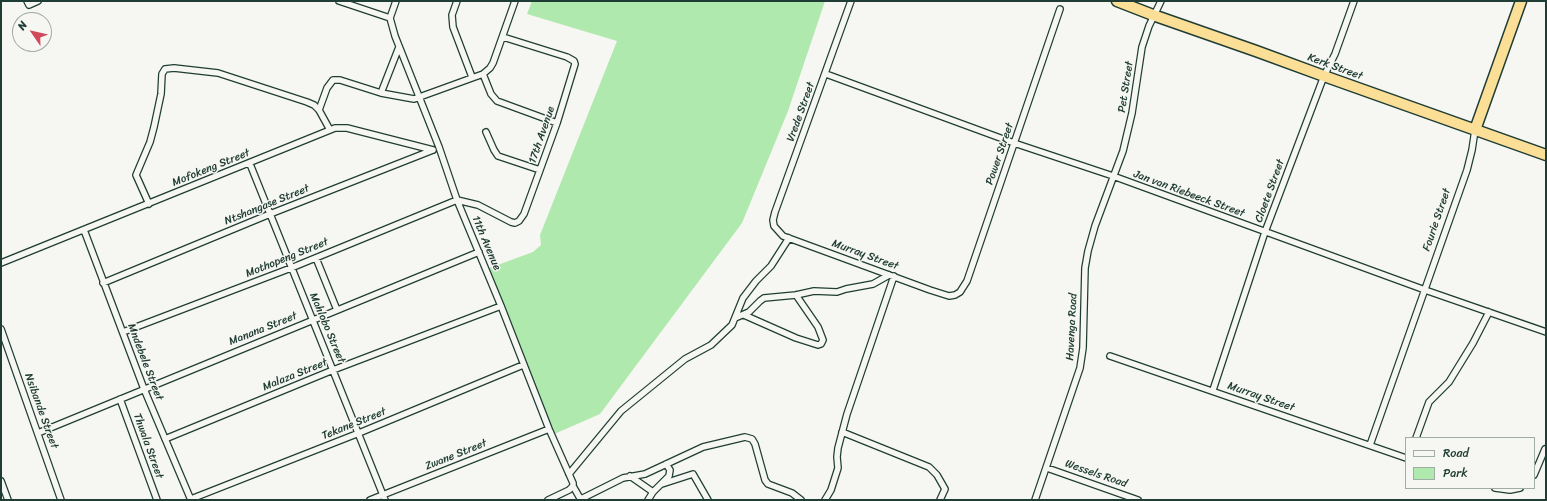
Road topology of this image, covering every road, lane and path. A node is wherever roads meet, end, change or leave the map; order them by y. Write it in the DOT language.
graph roads {
  1 [pos="27,1"];
  2 [pos="38,1"];
  3 [pos="339,1"];
  4 [pos="396,1"];
  5 [pos="457,1"];
  6 [pos="515,1"];
  7 [pos="851,1"];
  8 [pos="1117,1"];
  9 [pos="1161,1"];
  10 [pos="1354,1"];
  11 [pos="1522,1"];
  12 [pos="1060,10"];
  13 [pos="1153,15"];
  14 [pos="390,18"];
  15 [pos="503,37"];
  16 [pos="400,47"];
  17 [pos="482,74"];
  18 [pos="826,74"];
  19 [pos="1324,76"];
  20 [pos="472,77"];
  21 [pos="381,93"];
  22 [pos="419,98"];
  23 [pos="319,110"];
  24 [pos="557,123"];
  25 [pos="330,130"];
  26 [pos="1475,130"];
  27 [pos="486,132"];
  28 [pos="1014,143"];
  29 [pos="439,147"];
  30 [pos="433,150"];
  31 [pos="1546,155"];
  32 [pos="250,164"];
  33 [pos="540,170"];
  34 [pos="1114,176"];
  35 [pos="457,200"];
  36 [pos="149,204"];
  37 [pos="270,214"];
  38 [pos="84,230"];
  39 [pos="776,230"];
  40 [pos="1265,232"];
  41 [pos="789,238"];
  42 [pos="479,252"];
  43 [pos="316,258"];
  44 [pos="1,263"];
  45 [pos="291,268"];
  46 [pos="892,275"];
  47 [pos="103,283"];
  48 [pos="1425,290"];
  49 [pos="796,295"];
  50 [pos="949,296"];
  51 [pos="501,306"];
  52 [pos="337,310"];
  53 [pos="1489,312"];
  54 [pos="744,315"];
  55 [pos="735,318"];
  56 [pos="312,320"];
  57 [pos="1,329"];
  58 [pos="123,332"];
  59 [pos="1546,332"];
  60 [pos="1110,356"];
  61 [pos="523,365"];
  62 [pos="333,370"];
  63 [pos="144,389"];
  64 [pos="1213,390"];
  65 [pos="120,399"];
  66 [pos="549,429"];
  67 [pos="842,432"];
  68 [pos="38,433"];
  69 [pos="359,433"];
  70 [pos="1416,437"];
  71 [pos="165,439"];
  72 [pos="1370,445"];
  73 [pos="1545,449"];
  74 [pos="1405,458"];
  75 [pos="666,464"];
  76 [pos="1047,468"];
  77 [pos="1535,473"];
  78 [pos="569,474"];
  79 [pos="630,476"];
  80 [pos="1,481"];
  81 [pos="662,484"];
  82 [pos="571,488"];
  83 [pos="1502,489"];
  84 [pos="1515,489"];
  85 [pos="653,492"];
  86 [pos="384,497"];
  87 [pos="8,500"];
  88 [pos="61,500"];
  89 [pos="157,500"];
  90 [pos="191,500"];
  91 [pos="370,500"];
  92 [pos="548,500"];
  93 [pos="581,500"];
  94 [pos="648,500"];
  95 [pos="708,500"];
  96 [pos="800,500"];
  97 [pos="825,500"];
  98 [pos="940,500"];
  99 [pos="1036,500"];
  100 [pos="1138,500"];
  1 -- 2 [label="street"];
  3 -- 14 [label="street"];
  4 -- 14 [label="street"];
  5 -- 20 [label="street"];
  6 -- 15 [label="street"];
  7 -- 18 [label="street, Vrede Street"];
  8 -- 13 [label="highway, Kerk Street"];
  9 -- 13 [label="street, Pet Street"];
  10 -- 19 [label="street, Cloete Street"];
  11 -- 26 [label="highway, Fourie Street"];
  12 -- 28 [label="street, Power Street"];
  13 -- 19 [label="highway, Kerk Street"];
  13 -- 34 [label="street, Pet Street"];
  14 -- 16 [label="street, 11th Avenue"];
  15 -- 17 [label="street"];
  15 -- 24 [label="street, 17th Avenue"];
  16 -- 21 [label="street"];
  16 -- 22 [label="street, 11th Avenue"];
  17 -- 20 [label="street"];
  17 -- 24 [label="street"];
  18 -- 28 [label="street, Jan van Riebeeck Street"];
  18 -- 39 [label="street, Vrede Street"];
  19 -- 26 [label="highway, Kerk Street"];
  19 -- 40 [label="street, Cloete Street"];
  20 -- 22 [label="street"];
  21 -- 22 [label="street"];
  21 -- 23 [label="street"];
  22 -- 29 [label="street, 11th Avenue"];
  23 -- 25 [label="street"];
  23 -- 36 [label="street"];
  24 -- 33 [label="street, 17th Avenue"];
  25 -- 30 [label="street, Mofokeng Street"];
  25 -- 32 [label="street, Mofokeng Street"];
  26 -- 31 [label="highway, Kerk Street"];
  26 -- 48 [label="street, Fourie Street"];
  27 -- 33 [label="street"];
  28 -- 34 [label="street, Jan van Riebeeck Street"];
  28 -- 50 [label="street, Power Street"];
  29 -- 30 [label="street, Ntshangase Street"];
  29 -- 35 [label="street, 11th Avenue"];
  30 -- 37 [label="street, Ntshangase Street"];
  32 -- 36 [label="street, Mofokeng Street"];
  32 -- 37 [label="street, Mahlobo Street"];
  33 -- 35 [label="street, 17th Avenue"];
  34 -- 40 [label="street, Jan van Riebeeck Street"];
  34 -- 76 [label="street, Havenga Road"];
  35 -- 42 [label="street, 11th Avenue"];
  35 -- 43 [label="street, Mothopeng Street"];
  36 -- 38 [label="street, Mofokeng Street"];
  37 -- 45 [label="street, Mahlobo Street"];
  37 -- 47 [label="street, Ntshangase Street"];
  38 -- 44 [label="street, Mofokeng Street"];
  38 -- 47 [label="street, Mndebele Street"];
  39 -- 41 [label="street, Murray Street"];
  40 -- 48 [label="street, Jan van Riebeeck Street"];
  40 -- 64 [label="street, Cloete Street"];
  41 -- 46 [label="street, Murray Street"];
  41 -- 55 [label="street"];
  42 -- 51 [label="street, 11th Avenue"];
  42 -- 52 [label="street, Manana Street"];
  43 -- 45 [label="street, Mothopeng Street"];
  43 -- 52 [label="street"];
  45 -- 56 [label="street, Mahlobo Street"];
  45 -- 58 [label="street, Mothopeng Street"];
  46 -- 49 [label="street"];
  46 -- 50 [label="street, Murray Street"];
  46 -- 67 [label="street"];
  47 -- 58 [label="street, Mndebele Street"];
  48 -- 53 [label="street, Jan van Riebeeck Street"];
  48 -- 72 [label="street, Fourie Street"];
  49 -- 54 [label="street"];
  49 -- 54 [label="street"];
  51 -- 61 [label="street, 11th Avenue"];
  51 -- 62 [label="street, Malaza Street"];
  52 -- 56 [label="street, Manana Street"];
  53 -- 59 [label="street, Jan van Riebeeck Street"];
  53 -- 70 [label="street"];
  54 -- 55 [label="street"];
  55 -- 78 [label="street"];
  56 -- 62 [label="street, Mahlobo Street"];
  56 -- 63 [label="street, Manana Street"];
  57 -- 68 [label="street, Nsibande Street"];
  58 -- 63 [label="street, Mndebele Street"];
  60 -- 64 [label="street, Murray Street"];
  61 -- 66 [label="street, 11th Avenue"];
  61 -- 69 [label="street, Tekane Street"];
  62 -- 69 [label="street, Mahlobo Street"];
  62 -- 71 [label="street, Malaza Street"];
  63 -- 65 [label="street, Manana Street"];
  63 -- 71 [label="street, Mndebele Street"];
  64 -- 72 [label="street, Murray Street"];
  65 -- 68 [label="street, Manana Street"];
  65 -- 89 [label="street, Thwala Street"];
  66 -- 78 [label="street, 11th Avenue"];
  66 -- 86 [label="street, Zwane Street"];
  67 -- 97 [label="street"];
  67 -- 98 [label="street"];
  68 -- 88 [label="street, Nsibande Street"];
  69 -- 86 [label="street, Mahlobo Street"];
  69 -- 90 [label="street, Tekane Street"];
  71 -- 90 [label="street, Mndebele Street"];
  72 -- 74 [label="street, Murray Street"];
  73 -- 77 [label="street"];
  75 -- 79 [label="street"];
  75 -- 81 [label="street"];
  75 -- 96 [label="street"];
  76 -- 99 [label="street, Havenga Road"];
  76 -- 100 [label="street, Wessels Road"];
  78 -- 82 [label="street, 11th Avenue"];
  79 -- 85 [label="street"];
  79 -- 93 [label="street"];
  80 -- 87 [label="street"];
  81 -- 85 [label="street"];
  81 -- 95 [label="street"];
  82 -- 92 [label="street"];
  82 -- 93 [label="street, 11th Avenue"];
  83 -- 84 [label="street"];
  85 -- 94 [label="street"];
  86 -- 91 [label="street, Zwane Street"];
}
